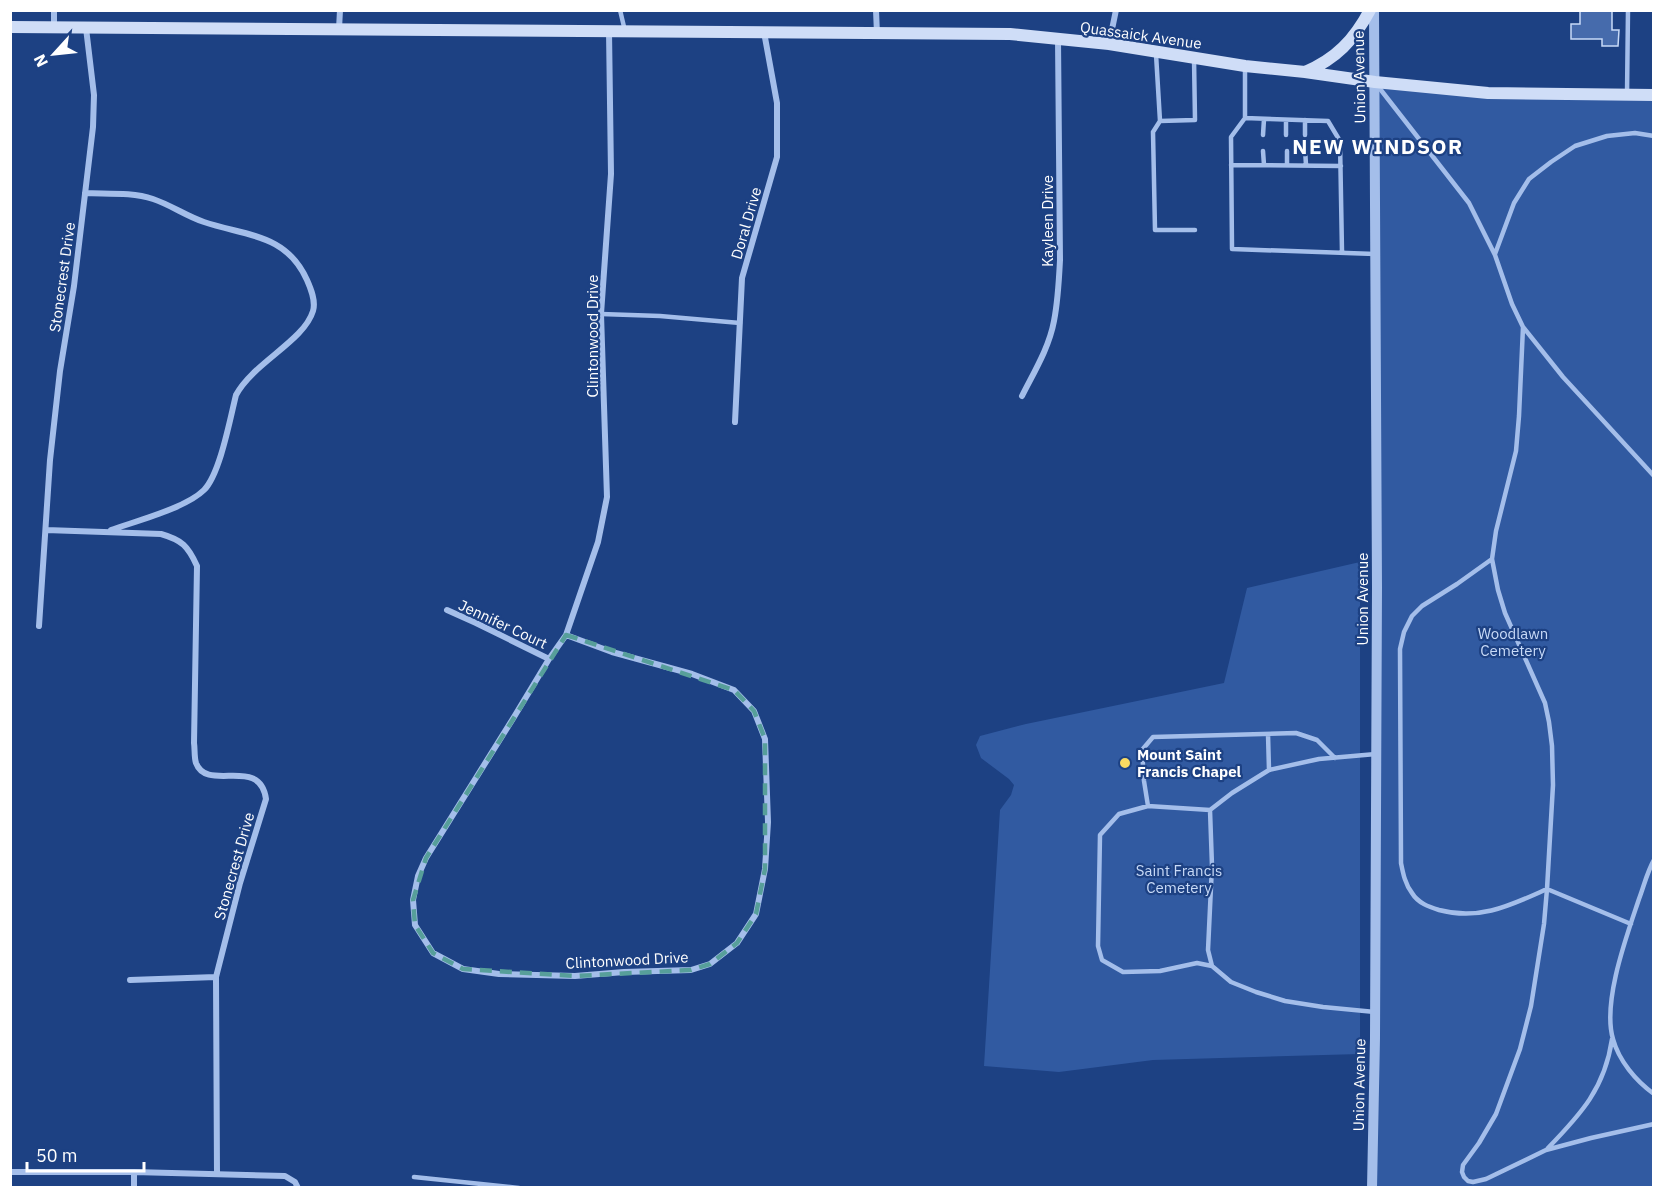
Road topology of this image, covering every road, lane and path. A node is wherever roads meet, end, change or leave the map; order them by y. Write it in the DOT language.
graph roads {
  1 [pos="54,10"];
  2 [pos="340,10"];
  3 [pos="620,10"];
  4 [pos="876,10"];
  5 [pos="1116,10"];
  6 [pos="1372,10"];
  7 [pos="1628,10"];
  8 [pos="10,27"];
  9 [pos="54,27"];
  10 [pos="86,27"];
  11 [pos="339,29"];
  12 [pos="609,31"];
  13 [pos="625,31"];
  14 [pos="764,32"];
  15 [pos="877,34"];
  16 [pos="1058,39"];
  17 [pos="1109,44"];
  18 [pos="1156,52"];
  19 [pos="1194,58"];
  20 [pos="1245,66"];
  21 [pos="1305,72"];
  22 [pos="1375,82"];
  23 [pos="1627,95"];
  24 [pos="1653,95"];
  25 [pos="1245,118"];
  26 [pos="1264,119"];
  27 [pos="1286,120"];
  28 [pos="1305,120"];
  29 [pos="1160,121"];
  30 [pos="1263,135"];
  31 [pos="1286,135"];
  32 [pos="1305,135"];
  33 [pos="1653,136"];
  34 [pos="1305,149"];
  35 [pos="1263,151"];
  36 [pos="1287,151"];
  37 [pos="1231,165"];
  38 [pos="1264,165"];
  39 [pos="1287,165"];
  40 [pos="1305,165"];
  41 [pos="1341,166"];
  42 [pos="85,193"];
  43 [pos="1195,230"];
  44 [pos="1342,252"];
  45 [pos="1376,254"];
  46 [pos="1495,255"];
  47 [pos="601,314"];
  48 [pos="740,323"];
  49 [pos="1523,327"];
  50 [pos="1022,396"];
  51 [pos="735,422"];
  52 [pos="1653,476"];
  53 [pos="46,530"];
  54 [pos="108,532"];
  55 [pos="1492,560"];
  56 [pos="447,610"];
  57 [pos="39,626"];
  58 [pos="566,635"];
  59 [pos="549,659"];
  60 [pos="1268,734"];
  61 [pos="1376,754"];
  62 [pos="1335,758"];
  63 [pos="1269,770"];
  64 [pos="1148,806"];
  65 [pos="1210,810"];
  66 [pos="1653,860"];
  67 [pos="1547,889"];
  68 [pos="1631,924"];
  69 [pos="1212,966"];
  70 [pos="216,977"];
  71 [pos="130,980"];
  72 [pos="1375,1012"];
  73 [pos="1612,1038"];
  74 [pos="1653,1094"];
  75 [pos="1653,1124"];
  76 [pos="1546,1150"];
  77 [pos="10,1172"];
  78 [pos="134,1172"];
  79 [pos="217,1174"];
  80 [pos="414,1177"];
  81 [pos="488,1186"];
  82 [pos="134,1188"];
  83 [pos="298,1188"];
  84 [pos="519,1188"];
  85 [pos="1372,1188"];
  1 -- 9 [label="street"];
  2 -- 11 [label="street"];
  3 -- 13 [label="lane"];
  4 -- 15 [label="street"];
  5 -- 17 [label="street"];
  6 -- 21 [label="main road"];
  6 -- 22 [label="street, Union Avenue"];
  7 -- 23 [label="lane"];
  8 -- 9 [label="main road, Quassaick Avenue"];
  9 -- 10 [label="main road, Quassaick Avenue"];
  10 -- 11 [label="main road, Quassaick Avenue"];
  10 -- 42 [label="street, Stonecrest Drive"];
  11 -- 12 [label="main road, Quassaick Avenue"];
  12 -- 13 [label="main road, Quassaick Avenue"];
  12 -- 47 [label="street, Clintonwood Drive"];
  13 -- 14 [label="main road, Quassaick Avenue"];
  14 -- 15 [label="main road, Quassaick Avenue"];
  14 -- 48 [label="street, Doral Drive"];
  15 -- 16 [label="main road, Quassaick Avenue"];
  16 -- 17 [label="main road, Quassaick Avenue"];
  16 -- 50 [label="street, Kayleen Drive"];
  17 -- 18 [label="main road, Quassaick Avenue"];
  18 -- 19 [label="main road, Quassaick Avenue"];
  18 -- 29 [label="lane"];
  19 -- 20 [label="main road, Quassaick Avenue"];
  19 -- 29 [label="lane"];
  20 -- 21 [label="main road, Quassaick Avenue"];
  20 -- 25 [label="lane"];
  21 -- 22 [label="main road, Quassaick Avenue"];
  22 -- 23 [label="main road, Quassaick Avenue"];
  22 -- 45 [label="street, Union Avenue"];
  22 -- 46 [label="lane"];
  23 -- 24 [label="main road, Quassaick Avenue"];
  25 -- 26 [label="lane"];
  25 -- 37 [label="lane"];
  26 -- 27 [label="lane"];
  26 -- 30 [label="lane"];
  27 -- 28 [label="lane"];
  27 -- 31 [label="lane"];
  28 -- 32 [label="lane"];
  28 -- 41 [label="lane"];
  29 -- 43 [label="lane"];
  33 -- 46 [label="lane"];
  34 -- 40 [label="lane"];
  35 -- 38 [label="lane"];
  36 -- 39 [label="lane"];
  37 -- 38 [label="lane"];
  37 -- 44 [label="lane"];
  38 -- 39 [label="lane"];
  39 -- 40 [label="lane"];
  40 -- 41 [label="lane"];
  41 -- 44 [label="lane"];
  42 -- 53 [label="street, Stonecrest Drive"];
  42 -- 54 [label="street"];
  44 -- 45 [label="lane"];
  45 -- 61 [label="street, Union Avenue"];
  46 -- 49 [label="lane"];
  47 -- 48 [label="lane"];
  47 -- 58 [label="street, Clintonwood Drive"];
  48 -- 51 [label="street, Doral Drive"];
  49 -- 52 [label="lane"];
  49 -- 55 [label="lane"];
  53 -- 54 [label="street, Stonecrest Drive"];
  53 -- 57 [label="street, Stonecrest Drive"];
  54 -- 70 [label="street, Stonecrest Drive"];
  55 -- 67 [label="lane"];
  55 -- 67 [label="lane"];
  56 -- 59 [label="street, Jennifer Court"];
  58 -- 59 [label="street, Clintonwood Drive"];
  58 -- 59 [label="street, Clintonwood Drive"];
  60 -- 62 [label="lane"];
  60 -- 63 [label="lane"];
  60 -- 64 [label="lane"];
  61 -- 62 [label="lane"];
  61 -- 72 [label="street, Union Avenue"];
  62 -- 63 [label="lane"];
  63 -- 65 [label="lane"];
  64 -- 65 [label="lane"];
  64 -- 69 [label="lane"];
  65 -- 69 [label="lane"];
  66 -- 68 [label="lane"];
  67 -- 68 [label="lane"];
  67 -- 76 [label="lane"];
  68 -- 73 [label="lane"];
  69 -- 72 [label="lane"];
  70 -- 71 [label="street"];
  70 -- 79 [label="street, Stonecrest Drive"];
  72 -- 85 [label="street, Union Avenue"];
  73 -- 74 [label="lane"];
  73 -- 76 [label="lane"];
  75 -- 76 [label="lane"];
  77 -- 78 [label="street"];
  78 -- 79 [label="street"];
  78 -- 82 [label="street"];
  79 -- 83 [label="street"];
  80 -- 81 [label="lane"];
  81 -- 84 [label="lane"];
}
